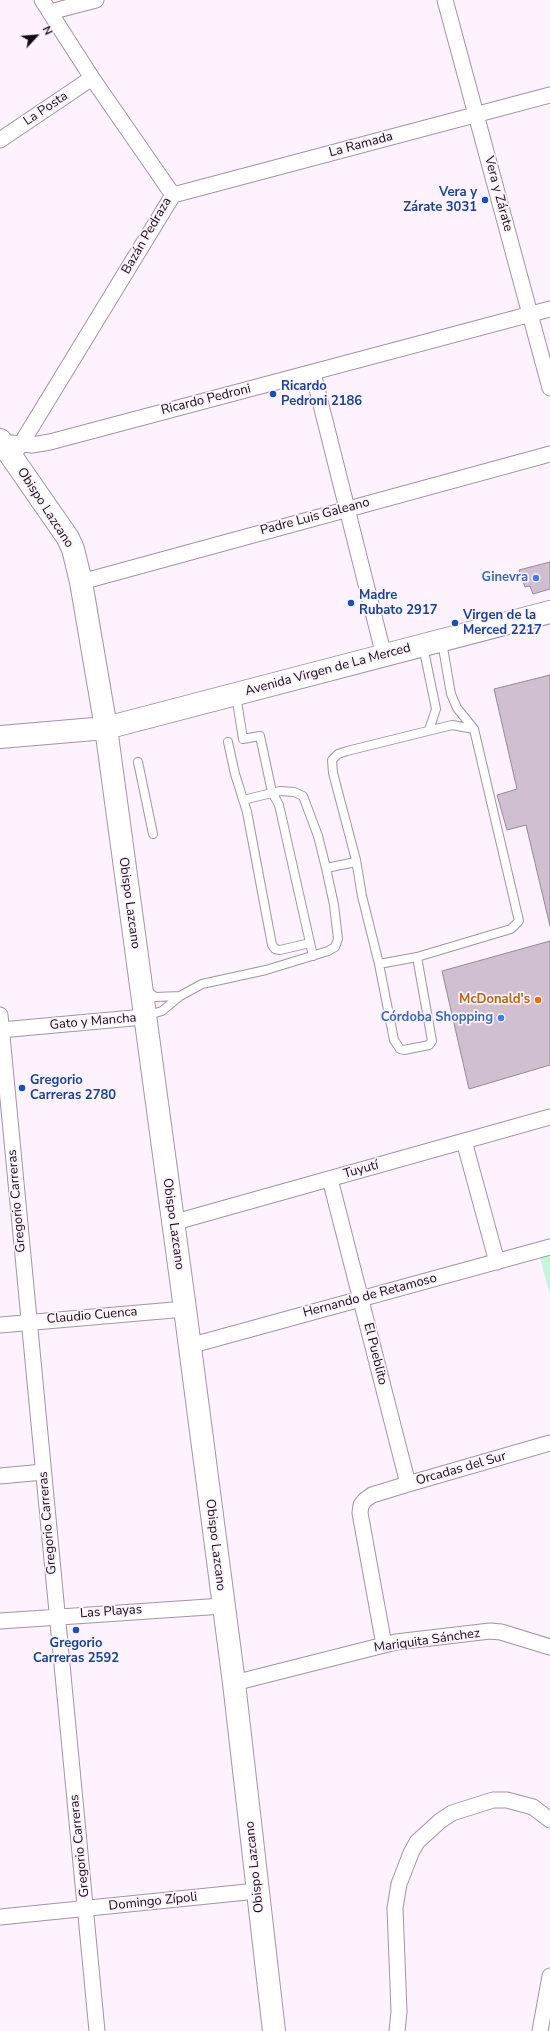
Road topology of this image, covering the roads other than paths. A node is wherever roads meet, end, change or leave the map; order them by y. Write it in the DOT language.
graph roads {
  1 [pos="96,0"];
  2 [pos="445,0"];
  3 [pos="46,6"];
  4 [pos="92,78"];
  5 [pos="550,95"];
  6 [pos="477,114"];
  7 [pos="0,140"];
  8 [pos="173,196"];
  9 [pos="550,309"];
  10 [pos="530,314"];
  11 [pos="313,373"];
  12 [pos="550,388"];
  13 [pos="7,445"];
  14 [pos="550,454"];
  15 [pos="347,509"];
  16 [pos="81,582"];
  17 [pos="550,612"];
  18 [pos="432,643"];
  19 [pos="384,656"];
  20 [pos="236,695"];
  21 [pos="106,728"];
  22 [pos="474,729"];
  23 [pos="429,730"];
  24 [pos="0,737"];
  25 [pos="228,742"];
  26 [pos="138,762"];
  27 [pos="272,792"];
  28 [pos="243,800"];
  29 [pos="153,834"];
  30 [pos="356,862"];
  31 [pos="326,868"];
  32 [pos="310,943"];
  33 [pos="313,956"];
  34 [pos="417,957"];
  35 [pos="379,964"];
  36 [pos="140,986"];
  37 [pos="180,996"];
  38 [pos="0,1015"];
  39 [pos="144,1017"];
  40 [pos="1,1030"];
  41 [pos="550,1117"];
  42 [pos="464,1141"];
  43 [pos="7,1179"];
  44 [pos="330,1179"];
  45 [pos="172,1222"];
  46 [pos="550,1247"];
  47 [pos="497,1262"];
  48 [pos="361,1298"];
  49 [pos="185,1309"];
  50 [pos="28,1322"];
  51 [pos="0,1324"];
  52 [pos="189,1346"];
  53 [pos="550,1443"];
  54 [pos="43,1472"];
  55 [pos="0,1476"];
  56 [pos="408,1484"];
  57 [pos="223,1606"];
  58 [pos="57,1616"];
  59 [pos="0,1621"];
  60 [pos="384,1645"];
  61 [pos="550,1647"];
  62 [pos="234,1683"];
  63 [pos="550,1820"];
  64 [pos="257,1891"];
  65 [pos="86,1909"];
  66 [pos="0,1917"];
  67 [pos="550,1976"];
  68 [pos="98,2031"];
  69 [pos="274,2031"];
  70 [pos="397,2031"];
  71 [pos="540,2031"];
  1 -- 3 [label="street"];
  2 -- 6 [label="street, Vera y Zárate"];
  3 -- 4 [label="street, Bazán Pedraza"];
  4 -- 7 [label="street, La Posta"];
  4 -- 8 [label="street, Bazán Pedraza"];
  5 -- 6 [label="street, La Ramada"];
  6 -- 8 [label="street, La Ramada"];
  6 -- 10 [label="street, Vera y Zárate"];
  8 -- 13 [label="street, Bazán Pedraza"];
  9 -- 10 [label="street, Ricardo Pedroni"];
  10 -- 11 [label="street, Ricardo Pedroni"];
  10 -- 12 [label="street, Vera y Zárate"];
  11 -- 13 [label="street, Ricardo Pedroni"];
  11 -- 15 [label="street"];
  13 -- 16 [label="main road, Obispo Lazcano"];
  14 -- 15 [label="street, Padre Luis Galeano"];
  15 -- 16 [label="street, Padre Luis Galeano"];
  15 -- 19 [label="street"];
  16 -- 21 [label="main road, Obispo Lazcano"];
  17 -- 18 [label="main road, Avenida Virgen de La Merced"];
  18 -- 19 [label="main road, Avenida Virgen de La Merced"];
  18 -- 22 [label="lane"];
  18 -- 23 [label="lane"];
  19 -- 20 [label="main road, Avenida Virgen de La Merced"];
  20 -- 21 [label="main road, Avenida Virgen de La Merced"];
  20 -- 27 [label="lane"];
  21 -- 24 [label="main road"];
  21 -- 36 [label="main road, Obispo Lazcano"];
  22 -- 23 [label="lane"];
  22 -- 34 [label="lane"];
  23 -- 30 [label="lane"];
  25 -- 28 [label="lane"];
  26 -- 29 [label="lane"];
  27 -- 28 [label="lane"];
  27 -- 31 [label="lane, Gato y Mancha"];
  27 -- 32 [label="lane"];
  28 -- 32 [label="lane"];
  30 -- 31 [label="lane"];
  30 -- 35 [label="lane"];
  31 -- 33 [label="lane, Gato y Mancha"];
  32 -- 33 [label="lane"];
  33 -- 37 [label="lane, Gato y Mancha"];
  34 -- 35 [label="lane"];
  34 -- 35 [label="lane"];
  36 -- 37 [label="lane, Gato y Mancha"];
  36 -- 39 [label="main road, Obispo Lazcano"];
  37 -- 39 [label="lane, Gato y Mancha"];
  38 -- 40 [label="street, Gregorio Carreras"];
  39 -- 40 [label="street, Gato y Mancha"];
  39 -- 45 [label="main road, Obispo Lazcano"];
  40 -- 43 [label="street, Gregorio Carreras"];
  41 -- 42 [label="street, Tuyutí"];
  42 -- 44 [label="street, Tuyutí"];
  42 -- 47 [label="street"];
  43 -- 50 [label="street, Gregorio Carreras"];
  44 -- 45 [label="street, Tuyutí"];
  44 -- 48 [label="street, El Pueblito"];
  45 -- 49 [label="main road, Obispo Lazcano"];
  46 -- 47 [label="street, Hernando de Retamoso"];
  47 -- 48 [label="street, Hernando de Retamoso"];
  48 -- 52 [label="street, Hernando de Retamoso"];
  48 -- 56 [label="street, El Pueblito"];
  49 -- 50 [label="street, Claudio Cuenca"];
  49 -- 52 [label="main road, Obispo Lazcano"];
  50 -- 51 [label="street, Claudio Cuenca"];
  50 -- 54 [label="street, Gregorio Carreras"];
  52 -- 57 [label="main road, Obispo Lazcano"];
  53 -- 56 [label="street, Orcadas del Sur"];
  54 -- 55 [label="street"];
  54 -- 58 [label="street, Gregorio Carreras"];
  56 -- 60 [label="street, Orcadas del Sur"];
  57 -- 58 [label="street, Las Playas"];
  57 -- 62 [label="main road, Obispo Lazcano"];
  58 -- 59 [label="street, Las Playas"];
  58 -- 65 [label="street, Gregorio Carreras"];
  60 -- 61 [label="street, Mariquita Sánchez"];
  60 -- 62 [label="street, Mariquita Sánchez"];
  62 -- 64 [label="main road, Obispo Lazcano"];
  63 -- 70 [label="street"];
  64 -- 65 [label="street, Domingo Zípoli"];
  64 -- 69 [label="main road, Obispo Lazcano"];
  65 -- 66 [label="street, Domingo Zípoli"];
  65 -- 68 [label="street, Gregorio Carreras"];
  67 -- 71 [label="street"];
}
